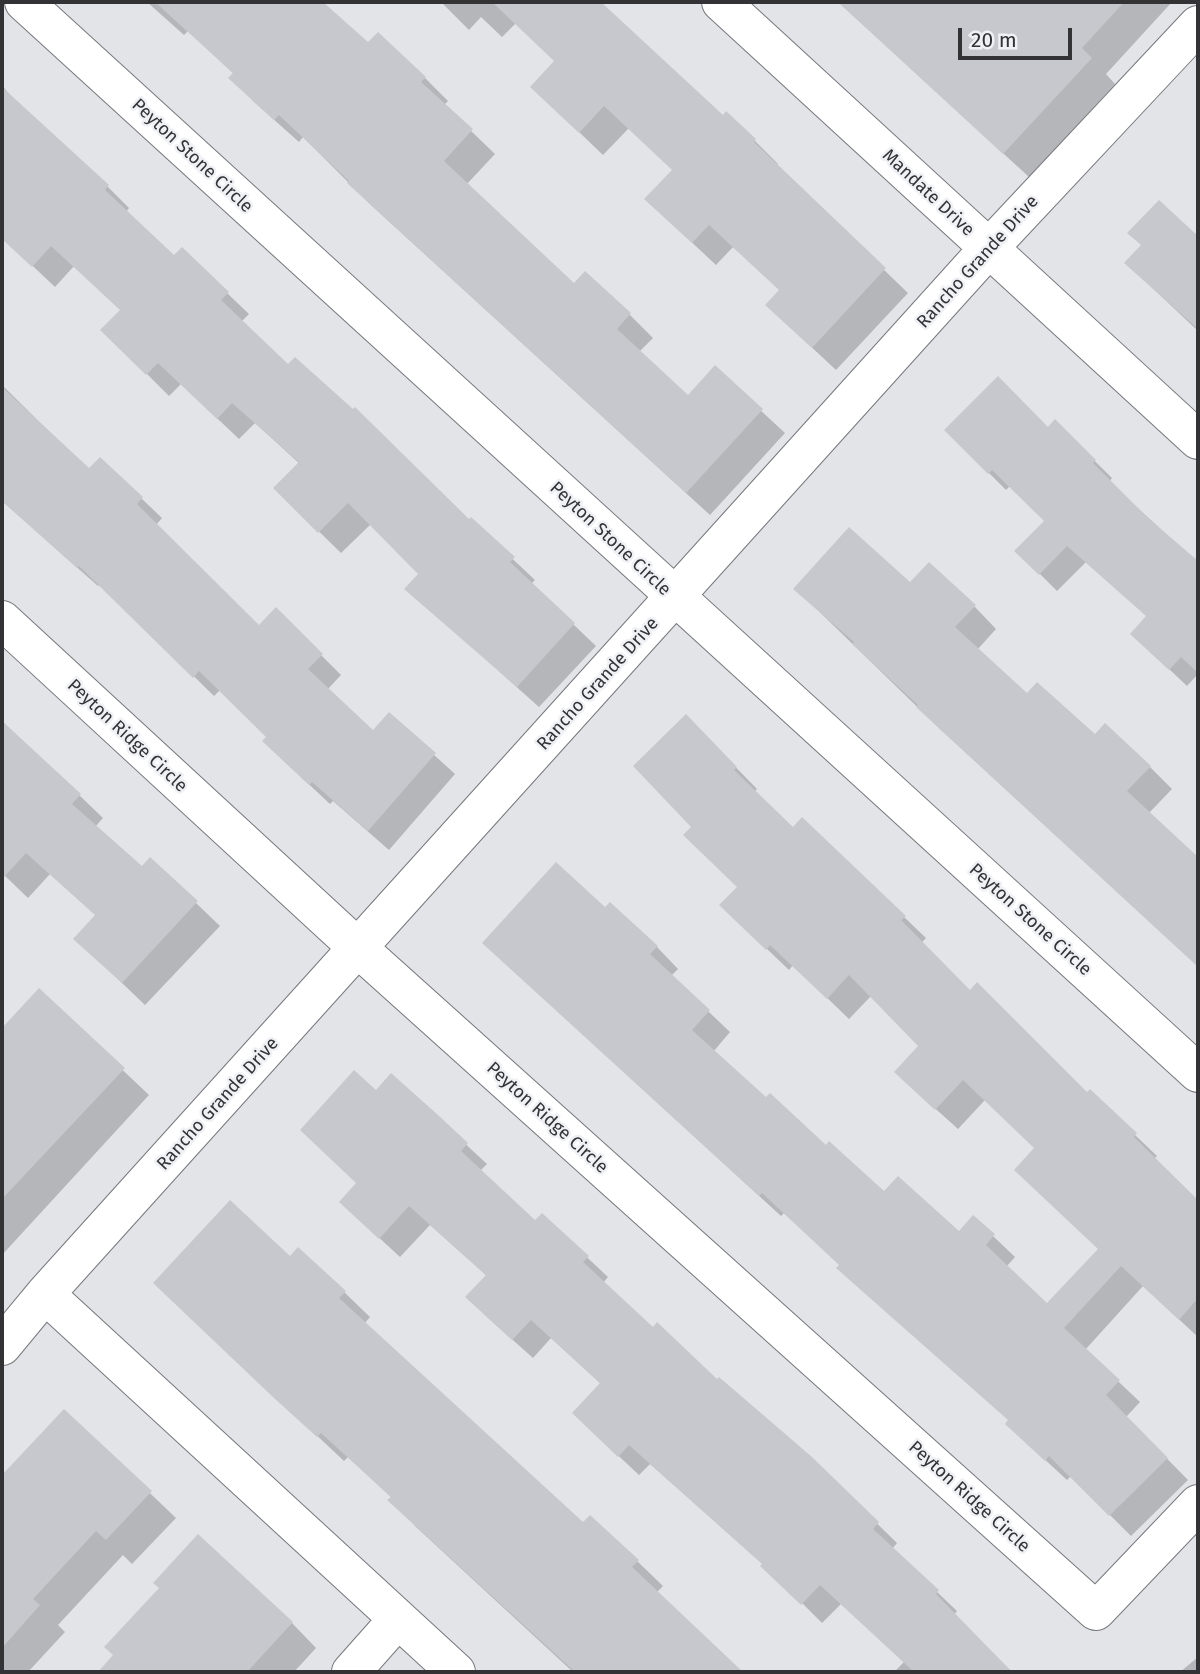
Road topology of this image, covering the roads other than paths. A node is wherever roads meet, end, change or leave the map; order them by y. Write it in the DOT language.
graph roads {
  1 [pos="24,2"];
  2 [pos="721,2"];
  3 [pos="1198,25"];
  4 [pos="989,248"];
  5 [pos="1198,440"];
  6 [pos="675,599"];
  7 [pos="2,620"];
  8 [pos="359,949"];
  9 [pos="1198,1073"];
  10 [pos="45,1294"];
  11 [pos="2,1346"];
  12 [pos="1198,1504"];
  13 [pos="398,1619"];
  14 [pos="351,1672"];
  15 [pos="456,1672"];
  1 -- 6 [label="street, Peyton Stone Circle"];
  2 -- 4 [label="street, Mandate Drive"];
  3 -- 4 [label="street, Rancho Grande Drive"];
  4 -- 5 [label="street, Mandate Drive"];
  4 -- 6 [label="street, Rancho Grande Drive"];
  6 -- 8 [label="street, Rancho Grande Drive"];
  6 -- 9 [label="street, Peyton Stone Circle"];
  7 -- 8 [label="street, Peyton Ridge Circle"];
  8 -- 10 [label="street, Rancho Grande Drive"];
  8 -- 12 [label="street, Peyton Ridge Circle"];
  10 -- 11 [label="street, Rancho Grande Drive"];
  10 -- 13 [label="street"];
  13 -- 14 [label="street"];
  13 -- 15 [label="street"];
}
